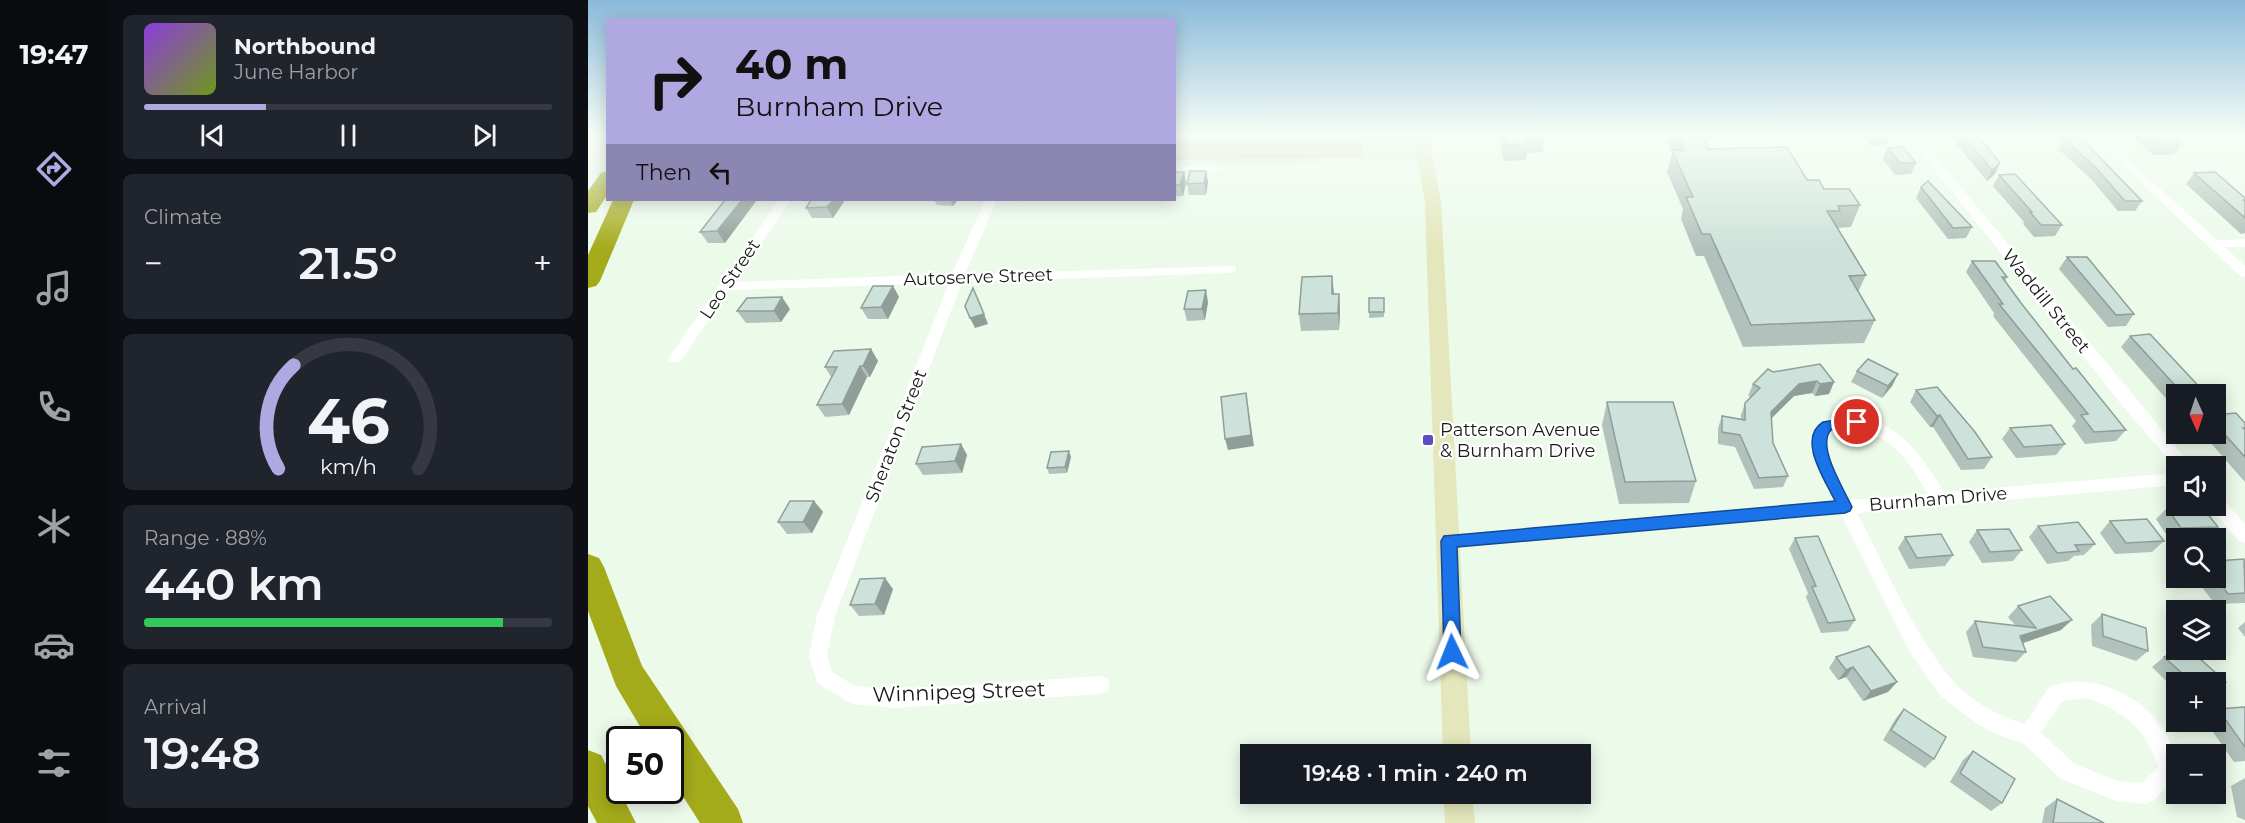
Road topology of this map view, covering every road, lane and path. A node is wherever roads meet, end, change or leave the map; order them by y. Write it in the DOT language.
graph roads {
  1 [pos="1428,172"];
  2 [pos="1942,172"];
  3 [pos="2136,172"];
  4 [pos="606,180"];
  5 [pos="623,201"];
  6 [pos="784,201"];
  7 [pos="991,201"];
  8 [pos="588,207"];
  9 [pos="2245,243"];
  10 [pos="2214,244"];
  11 [pos="1230,269"];
  12 [pos="2245,273"];
  13 [pos="957,278"];
  14 [pos="588,281"];
  15 [pos="726,286"];
  16 [pos="675,359"];
  17 [pos="2175,456"];
  18 [pos="2166,479"];
  19 [pos="1940,499"];
  20 [pos="1845,507"];
  21 [pos="2226,514"];
  22 [pos="2245,536"];
  23 [pos="1449,541"];
  24 [pos="588,567"];
  25 [pos="824,678"];
  26 [pos="1100,685"];
  27 [pos="660,726"];
  28 [pos="2029,735"];
  29 [pos="1457,744"];
  30 [pos="684,763"];
  31 [pos="588,768"];
  32 [pos="1459,804"];
  33 [pos="617,823"];
  34 [pos="724,823"];
  35 [pos="1460,823"];
  1 -- 23 [label="main road"];
  2 -- 17 [label="street, Waddill Street"];
  3 -- 10 [label="street"];
  4 -- 8 [label="highway"];
  5 -- 14 [label="highway"];
  6 -- 15 [label="street, Leo Street"];
  7 -- 13 [label="street, Sheraton Street"];
  9 -- 10 [label="street"];
  10 -- 12 [label="street"];
  11 -- 13 [label="street, Autoserve Street"];
  13 -- 15 [label="street, Autoserve Street"];
  13 -- 25 [label="street, Sheraton Street"];
  15 -- 16 [label="street, Leo Street"];
  18 -- 19 [label="street, Burnham Drive"];
  19 -- 20 [label="street, Burnham Drive"];
  19 -- 20 [label="street"];
  20 -- 23 [label="street, Burnham Drive"];
  20 -- 28 [label="street"];
  21 -- 22 [label="street"];
  23 -- 29 [label="main road"];
  24 -- 27 [label="highway"];
  25 -- 26 [label="street, Winnipeg Street"];
  28 -- 28 [label="street"];
  30 -- 34 [label="highway"];
  31 -- 33 [label="highway"];
  32 -- 35 [label="main road"];
}
